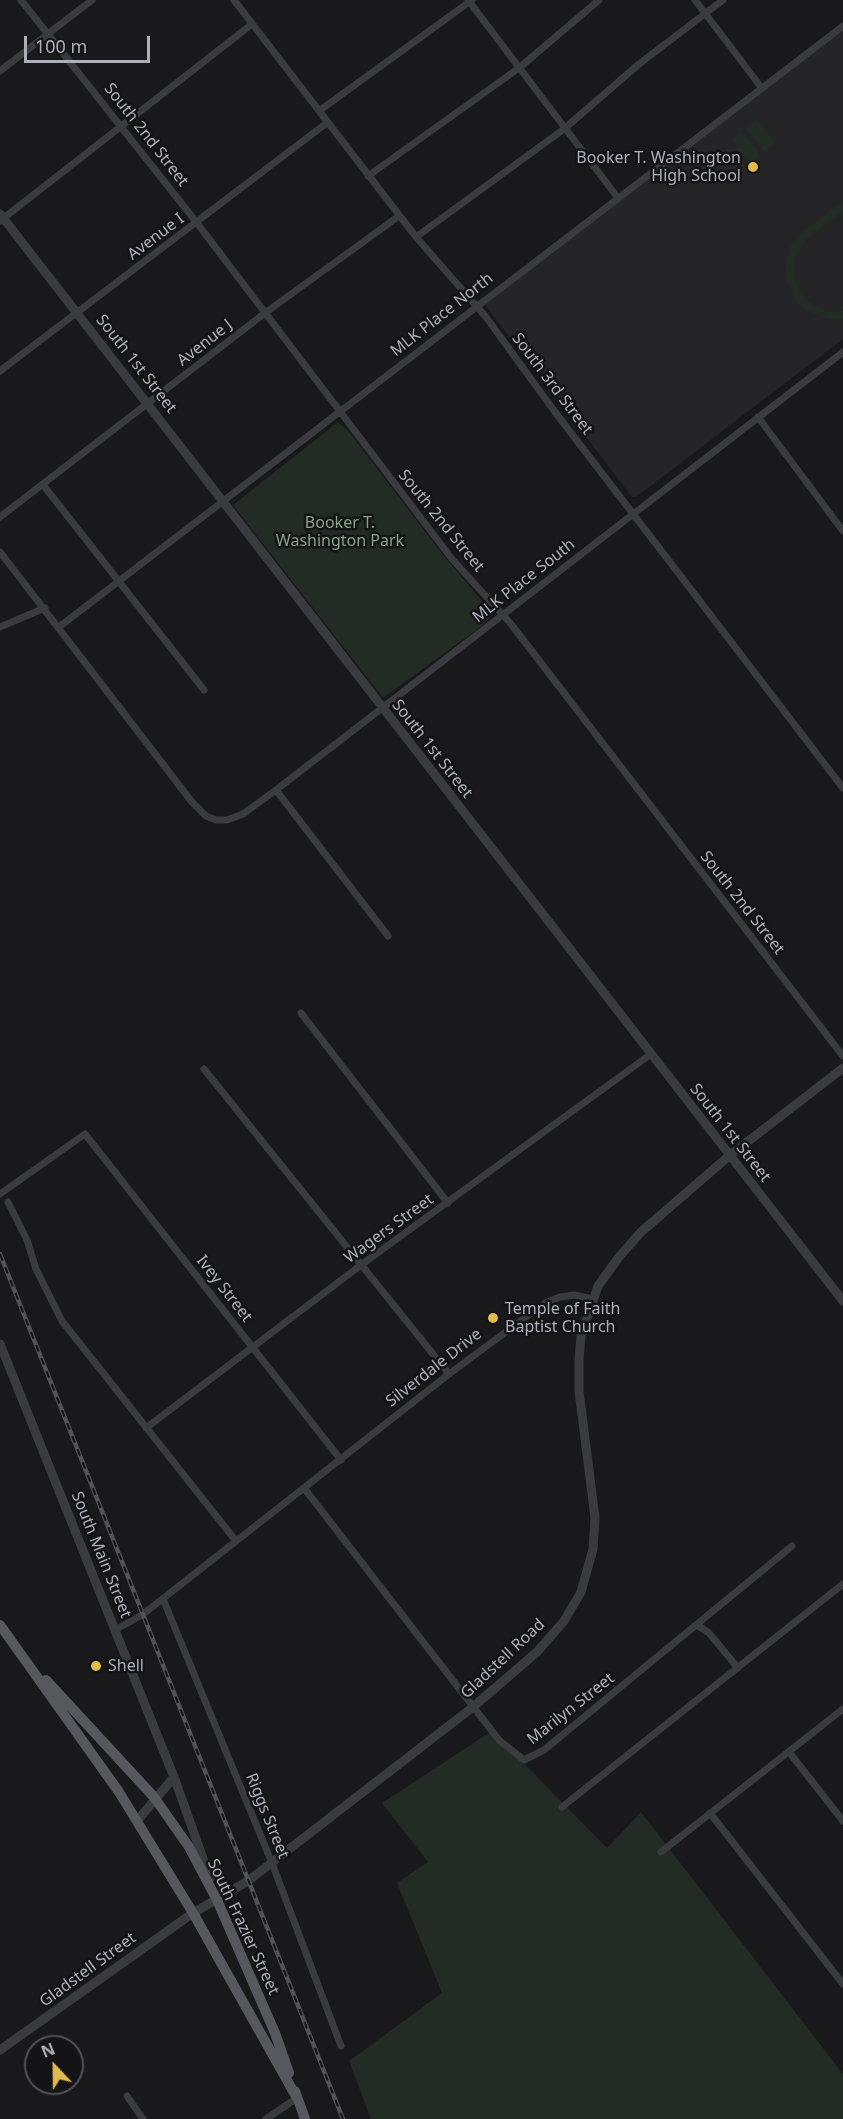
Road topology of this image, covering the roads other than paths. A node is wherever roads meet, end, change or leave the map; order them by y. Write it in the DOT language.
graph roads {
  1 [pos="21,0"];
  2 [pos="92,0"];
  3 [pos="234,0"];
  4 [pos="599,0"];
  5 [pos="695,0"];
  6 [pos="723,0"];
  7 [pos="470,1"];
  8 [pos="705,14"];
  9 [pos="252,24"];
  10 [pos="843,26"];
  11 [pos="48,33"];
  12 [pos="519,68"];
  13 [pos="0,71"];
  14 [pos="761,87"];
  15 [pos="319,111"];
  16 [pos="328,122"];
  17 [pos="122,126"];
  18 [pos="564,129"];
  19 [pos="368,176"];
  20 [pos="618,198"];
  21 [pos="399,216"];
  22 [pos="1,218"];
  23 [pos="197,223"];
  24 [pos="416,237"];
  25 [pos="476,307"];
  26 [pos="265,313"];
  27 [pos="77,314"];
  28 [pos="843,352"];
  29 [pos="0,371"];
  30 [pos="149,404"];
  31 [pos="340,411"];
  32 [pos="758,417"];
  33 [pos="44,486"];
  34 [pos="222,502"];
  35 [pos="634,513"];
  36 [pos="0,517"];
  37 [pos="843,531"];
  38 [pos="0,552"];
  39 [pos="118,582"];
  40 [pos="45,608"];
  41 [pos="502,615"];
  42 [pos="0,627"];
  43 [pos="59,627"];
  44 [pos="204,690"];
  45 [pos="382,708"];
  46 [pos="843,788"];
  47 [pos="276,790"];
  48 [pos="388,936"];
  49 [pos="301,1013"];
  50 [pos="651,1054"];
  51 [pos="843,1056"];
  52 [pos="843,1068"];
  53 [pos="204,1069"];
  54 [pos="729,1156"];
  55 [pos="0,1194"];
  56 [pos="8,1202"];
  57 [pos="448,1203"];
  58 [pos="361,1265"];
  59 [pos="593,1299"];
  60 [pos="843,1301"];
  61 [pos="0,1344"];
  62 [pos="253,1348"];
  63 [pos="448,1374"];
  64 [pos="146,1428"];
  65 [pos="341,1460"];
  66 [pos="304,1488"];
  67 [pos="236,1541"];
  68 [pos="792,1546"];
  69 [pos="843,1584"];
  70 [pos="163,1599"];
  71 [pos="0,1625"];
  72 [pos="697,1625"];
  73 [pos="115,1630"];
  74 [pos="17,1649"];
  75 [pos="738,1668"];
  76 [pos="473,1707"];
  77 [pos="843,1709"];
  78 [pos="789,1752"];
  79 [pos="174,1777"];
  80 [pos="154,1797"];
  81 [pos="562,1807"];
  82 [pos="710,1813"];
  83 [pos="137,1821"];
  84 [pos="843,1821"];
  85 [pos="661,1852"];
  86 [pos="272,1863"];
  87 [pos="217,1900"];
  88 [pos="193,1913"];
  89 [pos="843,1984"];
  90 [pos="341,2046"];
  91 [pos="0,2050"];
  92 [pos="126,2096"];
  93 [pos="297,2098"];
  94 [pos="142,2119"];
  95 [pos="267,2119"];
  96 [pos="305,2119"];
  1 -- 11 [label="street, South 2nd Street"];
  2 -- 11 [label="street"];
  3 -- 9 [label="street, South 3rd Street"];
  4 -- 12 [label="street"];
  5 -- 8 [label="street"];
  6 -- 8 [label="street"];
  7 -- 12 [label="street"];
  7 -- 15 [label="street"];
  8 -- 14 [label="street"];
  8 -- 18 [label="street"];
  9 -- 15 [label="street, South 3rd Street"];
  9 -- 17 [label="street"];
  10 -- 14 [label="street, MLK Place North"];
  11 -- 13 [label="street"];
  11 -- 17 [label="street, South 2nd Street"];
  12 -- 18 [label="street"];
  12 -- 19 [label="street"];
  14 -- 20 [label="street, MLK Place North"];
  15 -- 16 [label="street, South 3rd Street"];
  16 -- 19 [label="street, South 3rd Street"];
  16 -- 23 [label="street, Avenue I"];
  17 -- 22 [label="street"];
  17 -- 23 [label="street, South 2nd Street"];
  18 -- 20 [label="street"];
  18 -- 24 [label="street"];
  19 -- 21 [label="street, South 3rd Street"];
  20 -- 25 [label="street, MLK Place North"];
  21 -- 24 [label="street, South 3rd Street"];
  21 -- 26 [label="street, Avenue J"];
  22 -- 27 [label="street, South 1st Street"];
  23 -- 26 [label="street, South 2nd Street"];
  23 -- 27 [label="street, Avenue I"];
  24 -- 25 [label="street, South 3rd Street"];
  25 -- 31 [label="street, MLK Place North"];
  25 -- 35 [label="street, South 3rd Street"];
  26 -- 30 [label="street, Avenue J"];
  26 -- 31 [label="street, South 2nd Street"];
  27 -- 29 [label="street, Avenue I"];
  27 -- 30 [label="street, South 1st Street"];
  28 -- 32 [label="street, MLK Place South"];
  30 -- 33 [label="street, Avenue J"];
  30 -- 34 [label="street, South 1st Street"];
  31 -- 34 [label="street, MLK Place North"];
  31 -- 41 [label="street, South 2nd Street"];
  32 -- 35 [label="street, MLK Place South"];
  32 -- 37 [label="street"];
  33 -- 36 [label="street, Avenue J"];
  33 -- 39 [label="street"];
  34 -- 39 [label="street, MLK Place North"];
  34 -- 45 [label="street, South 1st Street"];
  35 -- 41 [label="street, MLK Place South"];
  35 -- 46 [label="street, South 3rd Street"];
  38 -- 40 [label="street"];
  39 -- 43 [label="street, MLK Place North"];
  39 -- 44 [label="street"];
  40 -- 42 [label="street"];
  40 -- 43 [label="street"];
  41 -- 45 [label="street, MLK Place South"];
  41 -- 51 [label="street, South 2nd Street"];
  43 -- 47 [label="street, MLK Place South"];
  45 -- 47 [label="street, MLK Place South"];
  45 -- 50 [label="street, South 1st Street"];
  47 -- 48 [label="street"];
  49 -- 57 [label="street"];
  50 -- 54 [label="street, South 1st Street"];
  50 -- 57 [label="street, Wagers Street"];
  52 -- 54 [label="street"];
  53 -- 58 [label="street"];
  54 -- 59 [label="street"];
  54 -- 60 [label="street, South 1st Street"];
  55 -- 62 [label="street, Ivey Street"];
  56 -- 64 [label="street"];
  57 -- 58 [label="street, Wagers Street"];
  58 -- 62 [label="street, Wagers Street"];
  58 -- 63 [label="street"];
  59 -- 63 [label="street, Silverdale Drive"];
  59 -- 76 [label="street, Gladstell Road"];
  61 -- 73 [label="street, South Main Street"];
  62 -- 64 [label="street, Wagers Street"];
  62 -- 65 [label="street, Ivey Street"];
  63 -- 65 [label="street, Silverdale Drive"];
  64 -- 67 [label="street"];
  65 -- 66 [label="street, Silverdale Drive"];
  66 -- 67 [label="street, Silverdale Drive"];
  66 -- 76 [label="street, Marilyn Street"];
  67 -- 70 [label="street, Silverdale Drive"];
  68 -- 72 [label="street, Marilyn Street"];
  69 -- 75 [label="street"];
  70 -- 73 [label="street, Silverdale Drive"];
  70 -- 86 [label="street, Riggs Street"];
  71 -- 74 [label="main road, South Frazier Street"];
  72 -- 75 [label="street"];
  72 -- 76 [label="street, Marilyn Street"];
  73 -- 79 [label="street, South Main Street"];
  74 -- 80 [label="main road, South Frazier Street"];
  74 -- 83 [label="main road, South Frazier Street"];
  75 -- 81 [label="street"];
  76 -- 86 [label="street, Gladstell Road"];
  77 -- 78 [label="street"];
  78 -- 82 [label="street"];
  78 -- 84 [label="street"];
  79 -- 80 [label="street"];
  79 -- 87 [label="street, South Main Street"];
  80 -- 83 [label="street"];
  80 -- 87 [label="main road, South Frazier Street"];
  82 -- 85 [label="street"];
  82 -- 89 [label="street"];
  83 -- 88 [label="main road, South Frazier Street"];
  86 -- 87 [label="street, Gladstell Road"];
  86 -- 90 [label="street, Riggs Street"];
  87 -- 88 [label="street, Gladstell Road"];
  87 -- 93 [label="main road, South Frazier Street"];
  88 -- 91 [label="street, Gladstell Street"];
  88 -- 93 [label="main road, South Frazier Street"];
  92 -- 94 [label="street"];
  93 -- 95 [label="street"];
  93 -- 96 [label="main road, South Frazier Street"];
}
